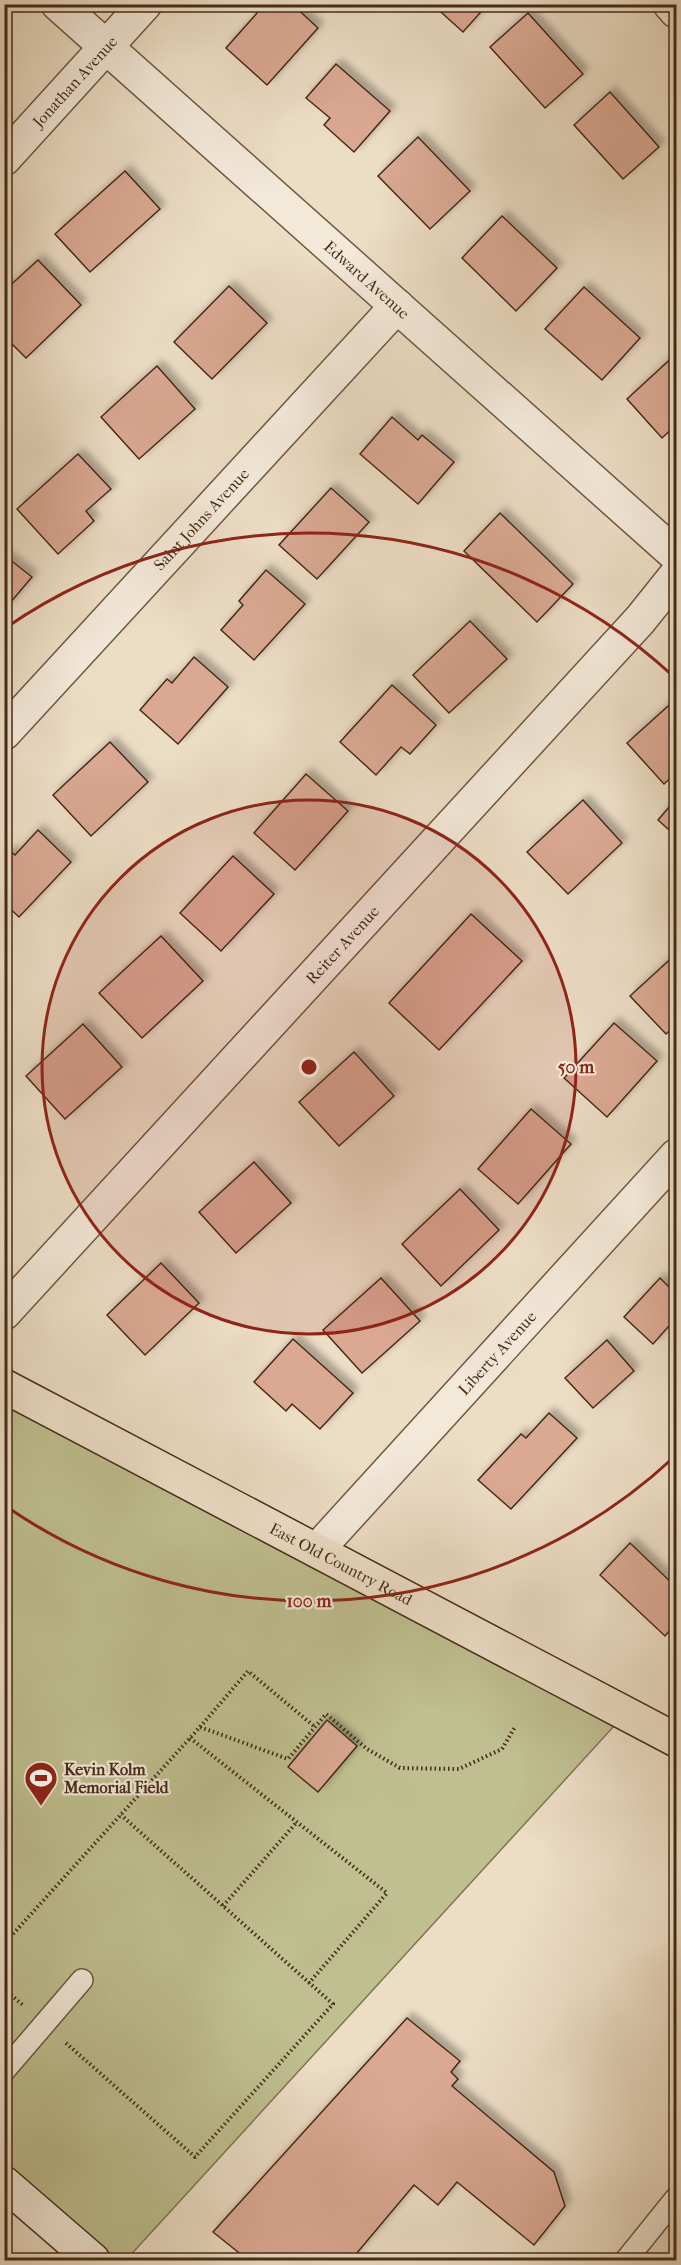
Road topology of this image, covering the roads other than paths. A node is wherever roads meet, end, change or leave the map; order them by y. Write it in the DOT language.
graph roads {
  1 [pos="58,4"];
  2 [pos="145,4"];
  3 [pos="670,4"];
  4 [pos="676,11"];
  5 [pos="106,47"];
  6 [pos="4,159"];
  7 [pos="396,306"];
  8 [pos="676,555"];
  9 [pos="676,575"];
  10 [pos="4,733"];
  11 [pos="676,1156"];
  12 [pos="4,1313"];
  13 [pos="4,1386"];
  14 [pos="317,1550"];
  15 [pos="673,1734"];
  16 [pos="82,1980"];
  17 [pos="4,2071"];
  18 [pos="4,2183"];
  19 [pos="676,2198"];
  20 [pos="93,2260"];
  21 [pos="626,2260"];
  1 -- 5 [label="street, Edward Avenue"];
  2 -- 5 [label="street, Jonathan Avenue"];
  3 -- 4 [label="street"];
  5 -- 6 [label="street, Jonathan Avenue"];
  5 -- 7 [label="street, Edward Avenue"];
  7 -- 8 [label="street, Edward Avenue"];
  7 -- 10 [label="street, Saint Johns Avenue"];
  9 -- 12 [label="street, Reiter Avenue"];
  11 -- 14 [label="street, Liberty Avenue"];
  13 -- 14 [label="main road, East Old Country Road"];
  14 -- 15 [label="main road, East Old Country Road"];
  16 -- 17 [label="lane"];
  18 -- 20 [label="street"];
  19 -- 21 [label="lane"];
}
